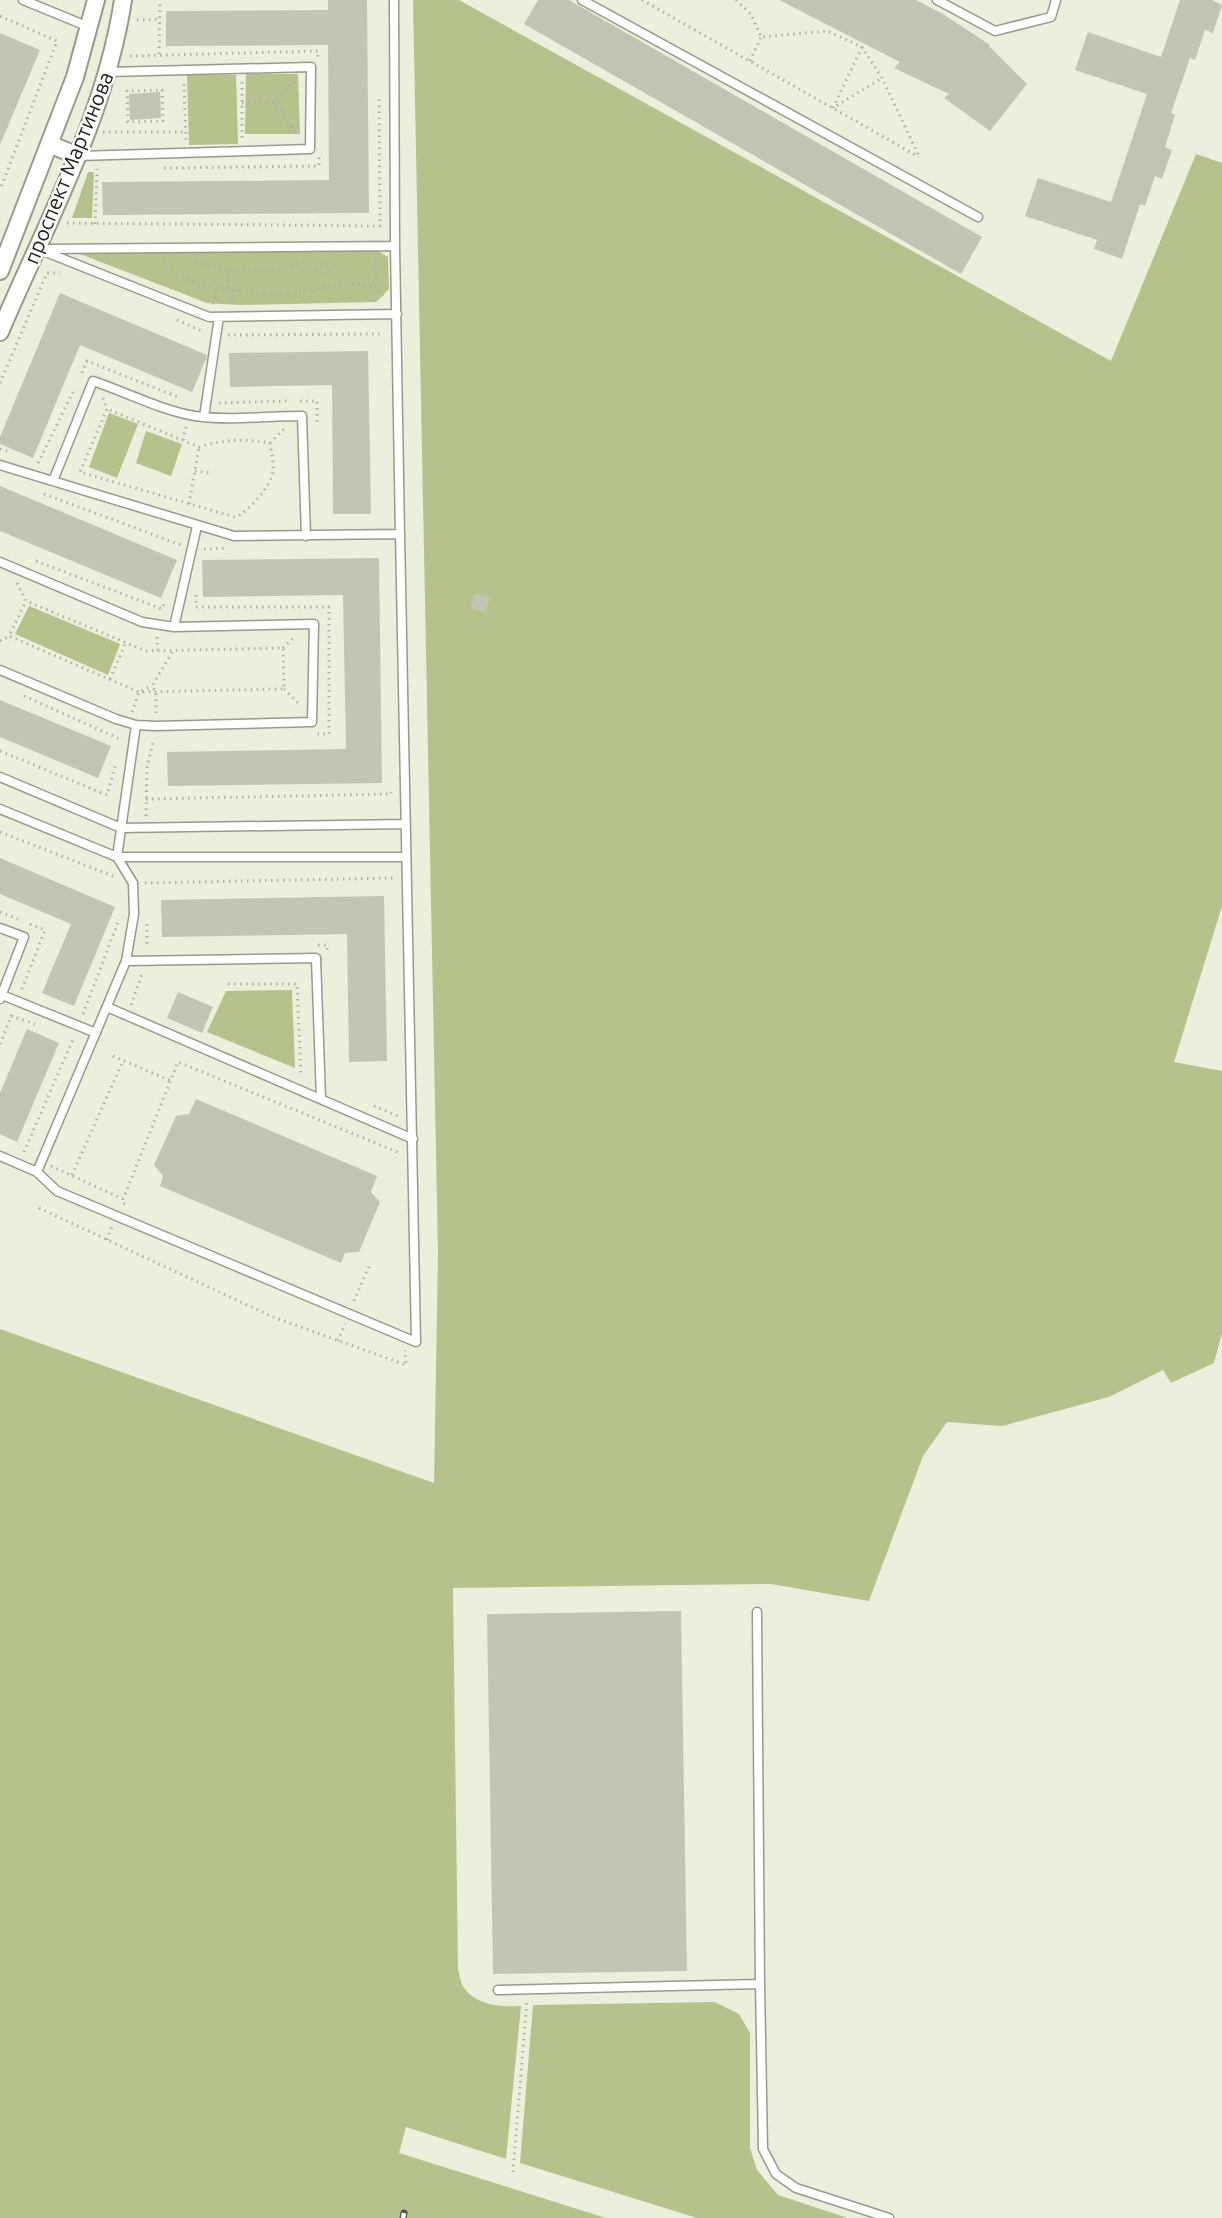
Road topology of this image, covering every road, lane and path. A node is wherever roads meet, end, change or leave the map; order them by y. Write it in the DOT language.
graph roads {
  1 [pos="22,0"];
  2 [pos="96,0"];
  3 [pos="123,0"];
  4 [pos="160,0"];
  5 [pos="394,0"];
  6 [pos="582,0"];
  7 [pos="642,0"];
  8 [pos="656,0"];
  9 [pos="736,0"];
  10 [pos="937,0"];
  11 [pos="1056,0"];
  12 [pos="652,6"];
  13 [pos="0,16"];
  14 [pos="159,19"];
  15 [pos="132,20"];
  16 [pos="89,27"];
  17 [pos="761,37"];
  18 [pos="862,47"];
  19 [pos="159,54"];
  20 [pos="130,56"];
  21 [pos="750,61"];
  22 [pos="311,67"];
  23 [pos="242,69"];
  24 [pos="184,70"];
  25 [pos="108,72"];
  26 [pos="882,78"];
  27 [pos="380,95"];
  28 [pos="242,104"];
  29 [pos="833,108"];
  30 [pos="105,121"];
  31 [pos="144,121"];
  32 [pos="101,132"];
  33 [pos="145,132"];
  34 [pos="186,132"];
  35 [pos="49,144"];
  36 [pos="319,148"];
  37 [pos="242,151"];
  38 [pos="187,153"];
  39 [pos="85,155"];
  40 [pos="155,168"];
  41 [pos="0,190"];
  42 [pos="71,213"];
  43 [pos="978,218"];
  44 [pos="95,224"];
  45 [pos="395,246"];
  46 [pos="38,249"];
  47 [pos="168,257"];
  48 [pos="185,259"];
  49 [pos="312,259"];
  50 [pos="367,259"];
  51 [pos="227,269"];
  52 [pos="0,271"];
  53 [pos="319,275"];
  54 [pos="374,287"];
  55 [pos="226,289"];
  56 [pos="386,299"];
  57 [pos="4,312"];
  58 [pos="397,314"];
  59 [pos="219,317"];
  60 [pos="0,332"];
  61 [pos="204,417"];
  62 [pos="199,447"];
  63 [pos="0,465"];
  64 [pos="195,471"];
  65 [pos="212,473"];
  66 [pos="52,482"];
  67 [pos="43,494"];
  68 [pos="189,504"];
  69 [pos="197,526"];
  70 [pos="399,534"];
  71 [pos="306,536"];
  72 [pos="183,546"];
  73 [pos="234,548"];
  74 [pos="199,549"];
  75 [pos="32,560"];
  76 [pos="0,562"];
  77 [pos="197,584"];
  78 [pos="166,598"];
  79 [pos="174,627"];
  80 [pos="9,636"];
  81 [pos="0,640"];
  82 [pos="126,642"];
  83 [pos="173,650"];
  84 [pos="0,670"];
  85 [pos="110,679"];
  86 [pos="153,686"];
  87 [pos="139,692"];
  88 [pos="156,692"];
  89 [pos="20,695"];
  90 [pos="132,724"];
  91 [pos="156,726"];
  92 [pos="317,734"];
  93 [pos="154,739"];
  94 [pos="0,751"];
  95 [pos="119,751"];
  96 [pos="116,762"];
  97 [pos="0,777"];
  98 [pos="391,782"];
  99 [pos="391,794"];
  100 [pos="146,799"];
  101 [pos="0,809"];
  102 [pos="392,824"];
  103 [pos="406,824"];
  104 [pos="121,828"];
  105 [pos="146,828"];
  106 [pos="0,832"];
  107 [pos="117,857"];
  108 [pos="146,857"];
  109 [pos="393,857"];
  110 [pos="406,857"];
  111 [pos="133,883"];
  112 [pos="146,883"];
  113 [pos="147,915"];
  114 [pos="0,928"];
  115 [pos="315,945"];
  116 [pos="327,956"];
  117 [pos="126,961"];
  118 [pos="147,961"];
  119 [pos="228,984"];
  120 [pos="1,997"];
  121 [pos="107,1007"];
  122 [pos="141,1010"];
  123 [pos="96,1033"];
  124 [pos="112,1056"];
  125 [pos="123,1061"];
  126 [pos="291,1072"];
  127 [pos="301,1077"];
  128 [pos="171,1081"];
  129 [pos="321,1085"];
  130 [pos="321,1100"];
  131 [pos="373,1106"];
  132 [pos="404,1135"];
  133 [pos="413,1139"];
  134 [pos="15,1150"];
  135 [pos="0,1156"];
  136 [pos="42,1161"];
  137 [pos="37,1172"];
  138 [pos="72,1175"];
  139 [pos="123,1199"];
  140 [pos="132,1207"];
  141 [pos="39,1208"];
  142 [pos="343,1298"];
  143 [pos="354,1303"];
  144 [pos="405,1337"];
  145 [pos="757,1612"];
  146 [pos="760,1984"];
  147 [pos="528,1989"];
  148 [pos="498,1990"];
  149 [pos="513,2172"];
  150 [pos="889,2218"];
  1 -- 16 [label="lane"];
  2 -- 16 [label="street, проспект Мартинова"];
  3 -- 25 [label="street, проспект Мартинова"];
  4 -- 14 [label="path"];
  5 -- 45 [label="lane"];
  6 -- 43 [label="lane"];
  7 -- 12 [label="path"];
  8 -- 12 [label="path"];
  9 -- 17 [label="path"];
  10 -- 11 [label="lane"];
  12 -- 21 [label="path"];
  13 -- 41 [label="path"];
  14 -- 15 [label="path"];
  14 -- 19 [label="path"];
  16 -- 35 [label="street, проспект Мартинова"];
  17 -- 18 [label="path"];
  17 -- 21 [label="path"];
  18 -- 26 [label="path"];
  18 -- 29 [label="path"];
  20 -- 22 [label="path"];
  21 -- 29 [label="path"];
  22 -- 23 [label="lane"];
  22 -- 28 [label="path"];
  22 -- 37 [label="lane"];
  23 -- 24 [label="lane"];
  23 -- 28 [label="path"];
  24 -- 25 [label="lane"];
  24 -- 34 [label="path"];
  25 -- 39 [label="street, проспект Мартинова"];
  26 -- 29 [label="path"];
  26 -- 29 [label="path"];
  27 -- 44 [label="path"];
  28 -- 37 [label="path"];
  30 -- 32 [label="path"];
  31 -- 31 [label="path"];
  31 -- 33 [label="path"];
  32 -- 33 [label="path"];
  32 -- 39 [label="path"];
  33 -- 34 [label="path"];
  34 -- 38 [label="path"];
  35 -- 39 [label="street"];
  35 -- 52 [label="street, проспект Мартинова"];
  36 -- 40 [label="path"];
  37 -- 38 [label="lane"];
  38 -- 39 [label="lane"];
  39 -- 44 [label="path"];
  39 -- 46 [label="street, проспект Мартинова"];
  42 -- 44 [label="path"];
  45 -- 46 [label="lane"];
  45 -- 58 [label="lane"];
  46 -- 57 [label="street, проспект Мартинова"];
  46 -- 59 [label="lane"];
  47 -- 55 [label="path"];
  48 -- 51 [label="path"];
  49 -- 51 [label="path"];
  50 -- 54 [label="path"];
  51 -- 55 [label="path"];
  53 -- 53 [label="path"];
  54 -- 55 [label="path"];
  54 -- 56 [label="path"];
  57 -- 60 [label="street, проспект Мартинова"];
  58 -- 59 [label="lane"];
  58 -- 70 [label="lane"];
  59 -- 61 [label="lane"];
  61 -- 66 [label="lane"];
  61 -- 71 [label="lane"];
  62 -- 64 [label="path"];
  62 -- 68 [label="path"];
  62 -- 68 [label="path"];
  63 -- 66 [label="lane"];
  64 -- 65 [label="path"];
  64 -- 68 [label="path"];
  66 -- 69 [label="lane"];
  67 -- 72 [label="path"];
  69 -- 71 [label="lane"];
  69 -- 79 [label="lane"];
  70 -- 71 [label="lane"];
  70 -- 103 [label="lane"];
  73 -- 74 [label="path"];
  75 -- 78 [label="path"];
  76 -- 79 [label="lane"];
  77 -- 92 [label="path"];
  79 -- 91 [label="lane"];
  80 -- 81 [label="path"];
  80 -- 82 [label="path"];
  80 -- 85 [label="path"];
  82 -- 83 [label="path"];
  82 -- 85 [label="path"];
  83 -- 86 [label="path"];
  83 -- 88 [label="path"];
  84 -- 90 [label="lane"];
  85 -- 87 [label="path"];
  86 -- 87 [label="path"];
  86 -- 88 [label="path"];
  87 -- 88 [label="path"];
  87 -- 90 [label="path"];
  88 -- 91 [label="path"];
  89 -- 95 [label="path"];
  90 -- 91 [label="lane"];
  90 -- 104 [label="lane"];
  93 -- 100 [label="path"];
  94 -- 96 [label="path"];
  97 -- 104 [label="lane"];
  98 -- 99 [label="path"];
  99 -- 100 [label="path"];
  99 -- 102 [label="path"];
  100 -- 105 [label="path"];
  101 -- 107 [label="lane"];
  102 -- 103 [label="lane"];
  102 -- 105 [label="lane"];
  103 -- 110 [label="lane"];
  104 -- 105 [label="lane"];
  104 -- 107 [label="lane"];
  106 -- 111 [label="path"];
  107 -- 108 [label="lane"];
  107 -- 111 [label="lane"];
  108 -- 109 [label="lane"];
  108 -- 112 [label="path"];
  109 -- 110 [label="lane"];
  109 -- 112 [label="path"];
  110 -- 133 [label="lane"];
  111 -- 112 [label="path"];
  111 -- 117 [label="lane"];
  113 -- 118 [label="path"];
  114 -- 120 [label="lane"];
  115 -- 116 [label="path"];
  117 -- 118 [label="lane"];
  117 -- 121 [label="lane"];
  118 -- 122 [label="path"];
  118 -- 129 [label="lane"];
  119 -- 127 [label="path"];
  120 -- 123 [label="lane"];
  121 -- 123 [label="lane"];
  121 -- 130 [label="lane"];
  123 -- 136 [label="lane"];
  124 -- 125 [label="path"];
  125 -- 128 [label="path"];
  125 -- 138 [label="path"];
  126 -- 127 [label="path"];
  127 -- 129 [label="path"];
  128 -- 132 [label="path"];
  128 -- 139 [label="path"];
  129 -- 130 [label="lane"];
  130 -- 132 [label="lane"];
  131 -- 132 [label="path"];
  132 -- 133 [label="lane"];
  133 -- 144 [label="lane"];
  134 -- 136 [label="path"];
  135 -- 137 [label="lane"];
  136 -- 137 [label="lane"];
  136 -- 138 [label="path"];
  137 -- 144 [label="lane"];
  138 -- 139 [label="path"];
  139 -- 140 [label="path"];
  141 -- 144 [label="path"];
  142 -- 143 [label="path"];
  145 -- 146 [label="lane"];
  146 -- 147 [label="lane"];
  146 -- 150 [label="lane"];
  147 -- 148 [label="lane"];
  147 -- 149 [label="path"];
}
